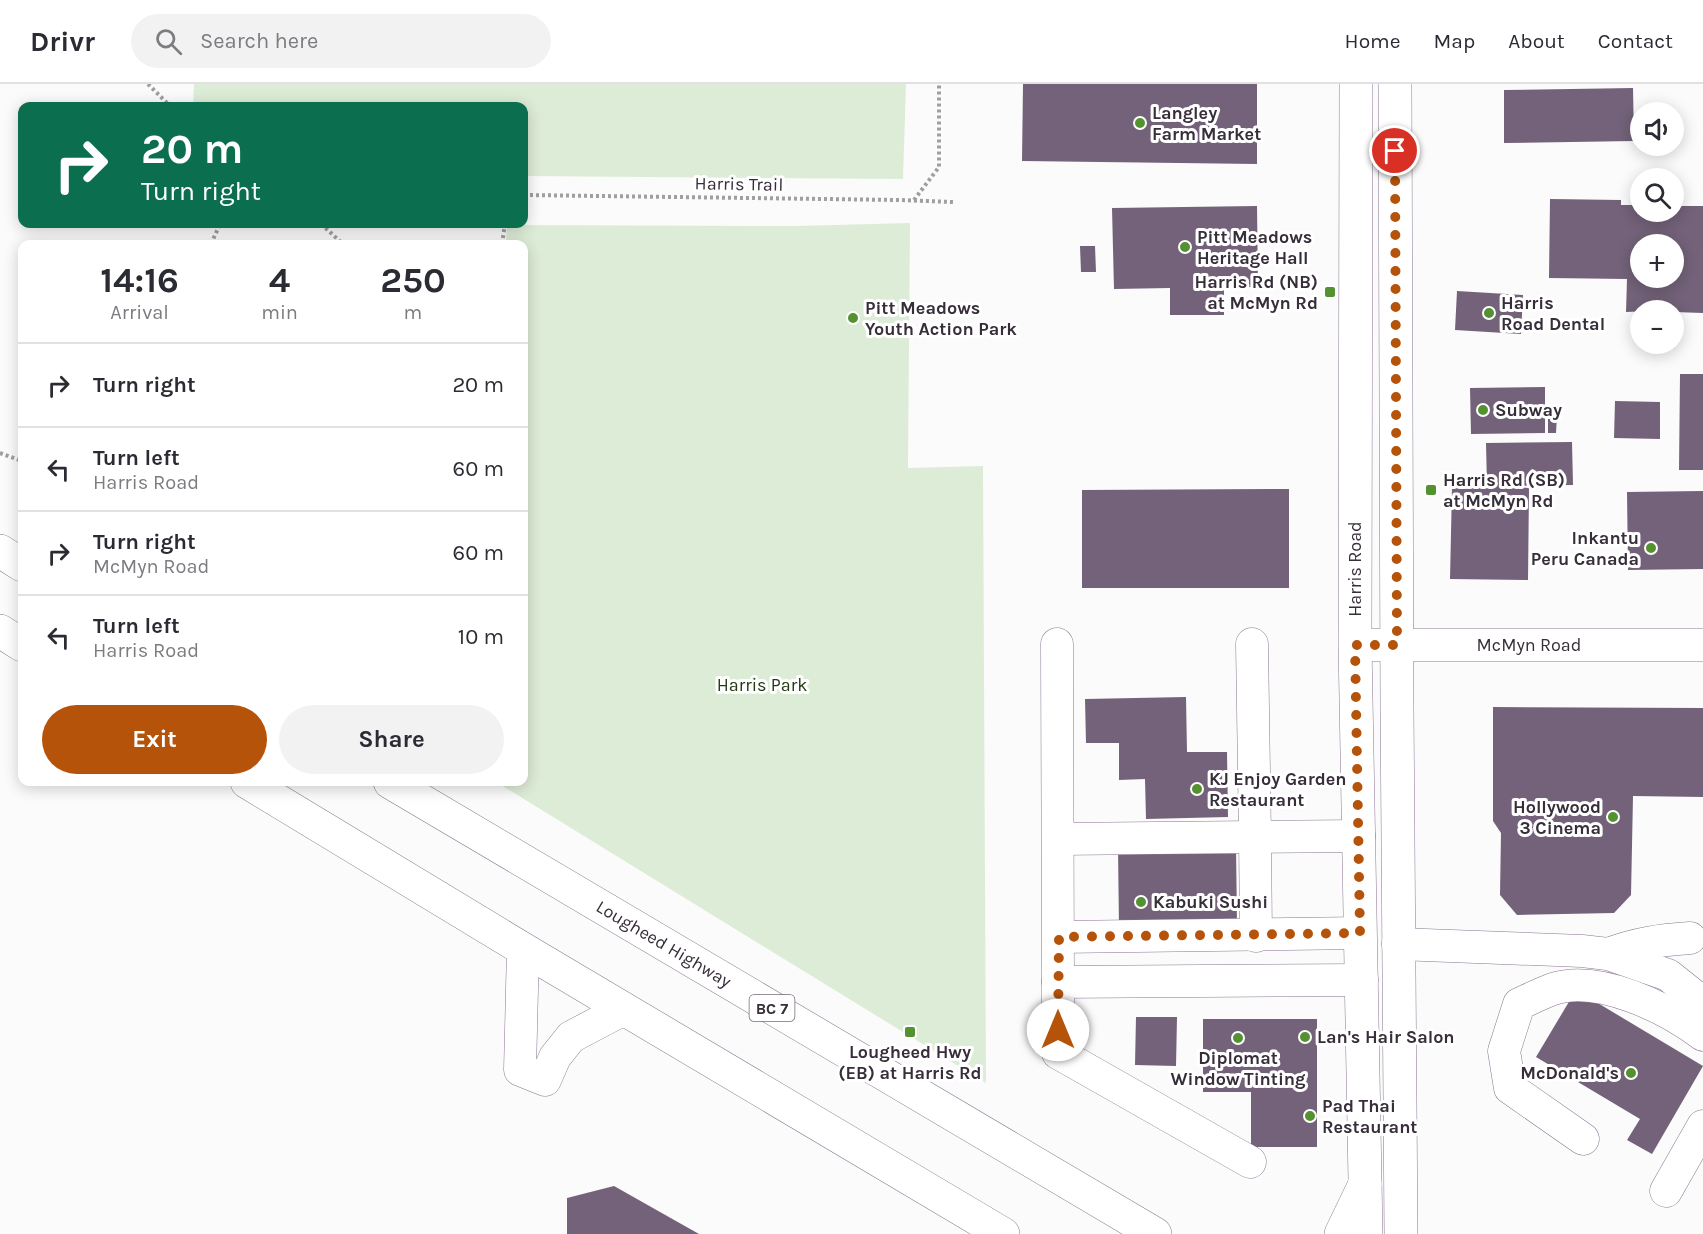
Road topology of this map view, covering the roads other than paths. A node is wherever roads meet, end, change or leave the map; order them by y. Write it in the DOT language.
graph roads {
  1 [pos="1356,84"];
  2 [pos="1395,84"];
  3 [pos="0,551"];
  4 [pos="18,562"];
  5 [pos="0,631"];
  6 [pos="18,642"];
  7 [pos="1057,644"];
  8 [pos="1252,644"];
  9 [pos="1355,645"];
  10 [pos="1397,645"];
  11 [pos="1703,645"];
  12 [pos="255,786"];
  13 [pos="397,786"];
  14 [pos="1359,836"];
  15 [pos="1255,837"];
  16 [pos="1058,839"];
  17 [pos="1360,933"];
  18 [pos="1256,936"];
  19 [pos="1059,937"];
  20 [pos="1690,938"];
  21 [pos="1398,944"];
  22 [pos="523,949"];
  23 [pos="1608,954"];
  24 [pos="1362,980"];
  25 [pos="1058,982"];
  26 [pos="1703,1003"];
  27 [pos="624,1010"];
  28 [pos="1703,1035"];
  29 [pos="1703,1126"];
  30 [pos="1583,1139"];
  31 [pos="1250,1162"];
  32 [pos="1365,1185"];
  33 [pos="1666,1191"];
  34 [pos="1003,1234"];
  35 [pos="1155,1234"];
  36 [pos="1341,1234"];
  37 [pos="1366,1234"];
  38 [pos="1401,1234"];
  1 -- 9 [label="main road, Harris Road"];
  2 -- 10 [label="main road"];
  3 -- 4 [label="main road"];
  5 -- 6 [label="main road"];
  7 -- 16 [label="street"];
  8 -- 15 [label="street"];
  9 -- 10 [label="street, McMyn Road"];
  9 -- 14 [label="main road, Harris Road"];
  10 -- 11 [label="street, McMyn Road"];
  10 -- 21 [label="main road"];
  12 -- 22 [label="main road"];
  13 -- 35 [label="main road, Lougheed Highway / BC 7"];
  14 -- 15 [label="street"];
  14 -- 17 [label="main road, Harris Road"];
  15 -- 16 [label="street"];
  15 -- 18 [label="street"];
  16 -- 19 [label="street"];
  17 -- 18 [label="street"];
  17 -- 24 [label="main road, Harris Road"];
  18 -- 19 [label="street"];
  19 -- 25 [label="street"];
  20 -- 23 [label="street"];
  21 -- 23 [label="street"];
  21 -- 38 [label="main road"];
  22 -- 27 [label="main road"];
  22 -- 27 [label="street"];
  23 -- 26 [label="street"];
  24 -- 25 [label="street"];
  24 -- 32 [label="main road, Harris Road"];
  25 -- 31 [label="street"];
  27 -- 34 [label="main road"];
  28 -- 30 [label="street"];
  29 -- 33 [label="street"];
  32 -- 36 [label="main road"];
  32 -- 37 [label="main road, Harris Road"];
}
